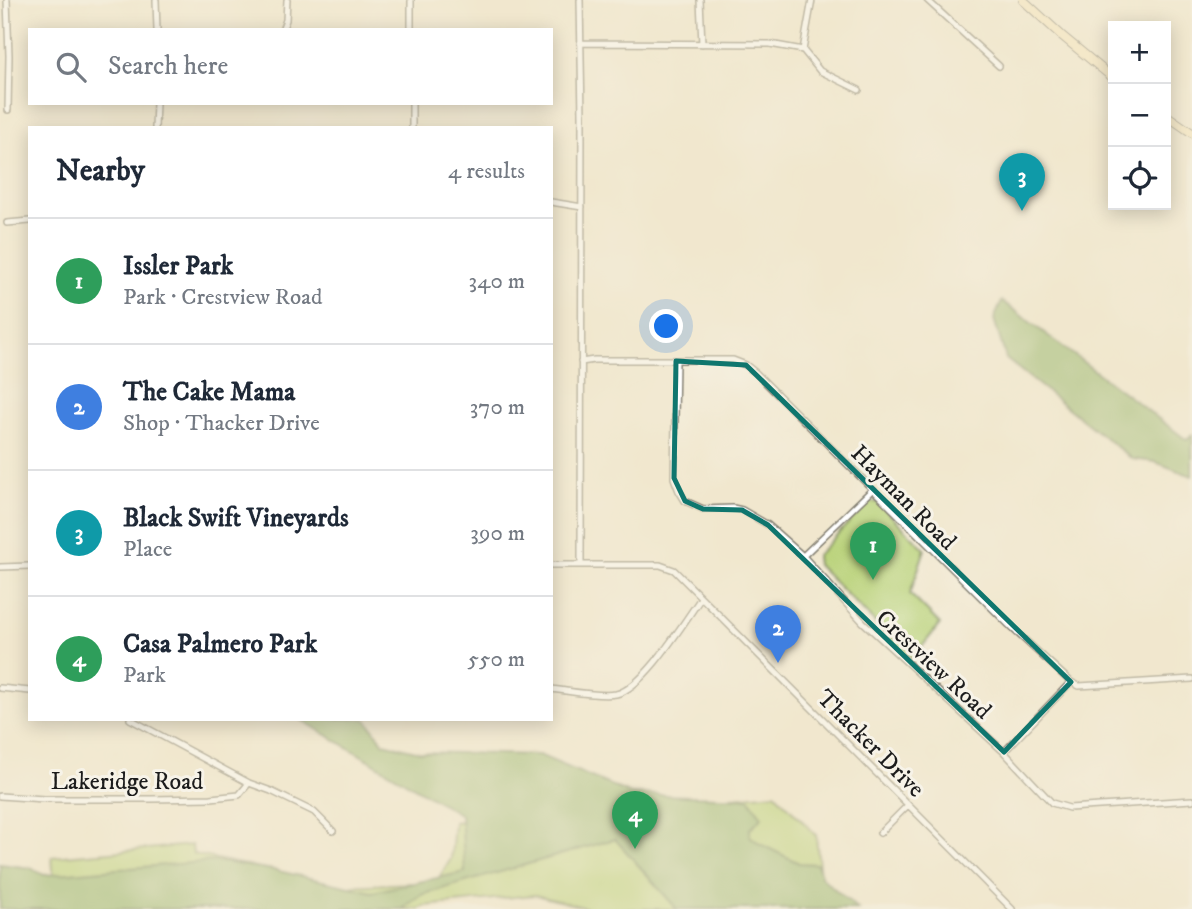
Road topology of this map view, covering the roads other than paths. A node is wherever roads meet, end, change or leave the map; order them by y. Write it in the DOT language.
graph roads {
  1 [pos="7,0"];
  2 [pos="156,0"];
  3 [pos="287,0"];
  4 [pos="411,0"];
  5 [pos="580,0"];
  6 [pos="701,0"];
  7 [pos="812,0"];
  8 [pos="927,0"];
  9 [pos="1023,0"];
  10 [pos="157,28"];
  11 [pos="283,28"];
  12 [pos="411,28"];
  13 [pos="580,43"];
  14 [pos="702,44"];
  15 [pos="803,50"];
  16 [pos="999,66"];
  17 [pos="1108,74"];
  18 [pos="859,90"];
  19 [pos="156,105"];
  20 [pos="412,105"];
  21 [pos="8,110"];
  22 [pos="1171,119"];
  23 [pos="155,126"];
  24 [pos="412,126"];
  25 [pos="1192,133"];
  26 [pos="553,202"];
  27 [pos="582,207"];
  28 [pos="28,221"];
  29 [pos="7,223"];
  30 [pos="676,361"];
  31 [pos="581,362"];
  32 [pos="872,490"];
  33 [pos="803,556"];
  34 [pos="553,565"];
  35 [pos="581,565"];
  36 [pos="28,566"];
  37 [pos="0,567"];
  38 [pos="701,598"];
  39 [pos="1192,679"];
  40 [pos="1071,682"];
  41 [pos="0,688"];
  42 [pos="553,689"];
  43 [pos="28,691"];
  44 [pos="134,721"];
  45 [pos="1004,752"];
  46 [pos="249,783"];
  47 [pos="0,796"];
  48 [pos="1192,800"];
  49 [pos="908,805"];
  50 [pos="333,831"];
  51 [pos="880,833"];
  52 [pos="1012,909"];
  1 -- 21 [label="street"];
  2 -- 10 [label="street"];
  3 -- 11 [label="street"];
  4 -- 12 [label="street"];
  5 -- 13 [label="street"];
  6 -- 14 [label="street"];
  7 -- 15 [label="street"];
  8 -- 16 [label="street"];
  9 -- 17 [label="main road"];
  13 -- 14 [label="street"];
  13 -- 27 [label="street"];
  14 -- 15 [label="street"];
  15 -- 18 [label="street"];
  19 -- 23 [label="street"];
  20 -- 24 [label="street"];
  22 -- 25 [label="main road"];
  26 -- 27 [label="street"];
  27 -- 31 [label="street"];
  28 -- 29 [label="street"];
  30 -- 31 [label="street, Hayman Road"];
  30 -- 32 [label="street, Hayman Road"];
  30 -- 33 [label="street, Crestview Road"];
  31 -- 35 [label="street"];
  32 -- 33 [label="street"];
  32 -- 40 [label="street, Hayman Road"];
  33 -- 45 [label="street, Crestview Road"];
  34 -- 35 [label="street, Thacker Drive"];
  35 -- 38 [label="street, Thacker Drive"];
  36 -- 37 [label="street"];
  38 -- 42 [label="street"];
  38 -- 49 [label="street, Thacker Drive"];
  39 -- 40 [label="street"];
  40 -- 45 [label="street"];
  41 -- 43 [label="street"];
  44 -- 46 [label="street"];
  45 -- 48 [label="street, Crestview Road"];
  46 -- 47 [label="street, Lakeridge Road"];
  46 -- 50 [label="street"];
  49 -- 51 [label="street"];
  49 -- 52 [label="street, Thacker Drive"];
}
